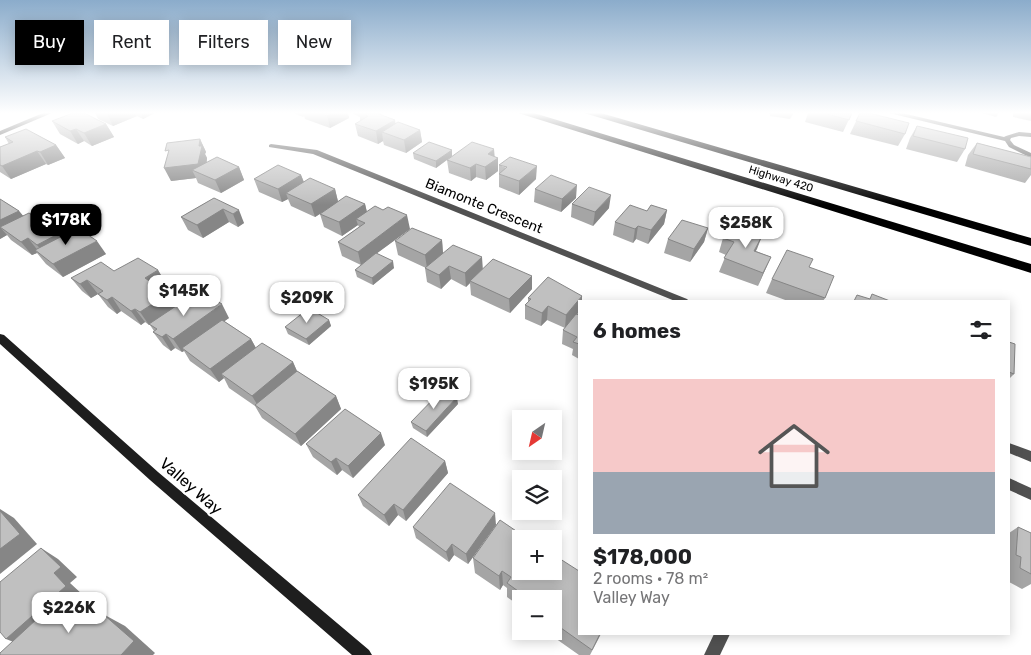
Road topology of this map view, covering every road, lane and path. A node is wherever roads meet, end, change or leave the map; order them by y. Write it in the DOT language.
graph roads {
  1 [pos="623,144"];
  2 [pos="694,144"];
  3 [pos="1009,144"];
  4 [pos="271,146"];
  5 [pos="1031,156"];
  6 [pos="1031,242"];
  7 [pos="1031,268"];
  8 [pos="682,300"];
  9 [pos="0,338"];
  10 [pos="1010,448"];
  11 [pos="1031,457"];
  12 [pos="1010,484"];
  13 [pos="1031,494"];
  14 [pos="722,635"];
  15 [pos="364,655"];
  16 [pos="712,655"];
  1 -- 7 [label="highway, Highway 420"];
  2 -- 6 [label="highway, Highway 420"];
  3 -- 5 [label="street"];
  4 -- 8 [label="street, Biamonte Crescent"];
  9 -- 15 [label="street, Valley Way"];
  10 -- 11 [label="street"];
  12 -- 13 [label="street"];
  14 -- 16 [label="street"];
}
